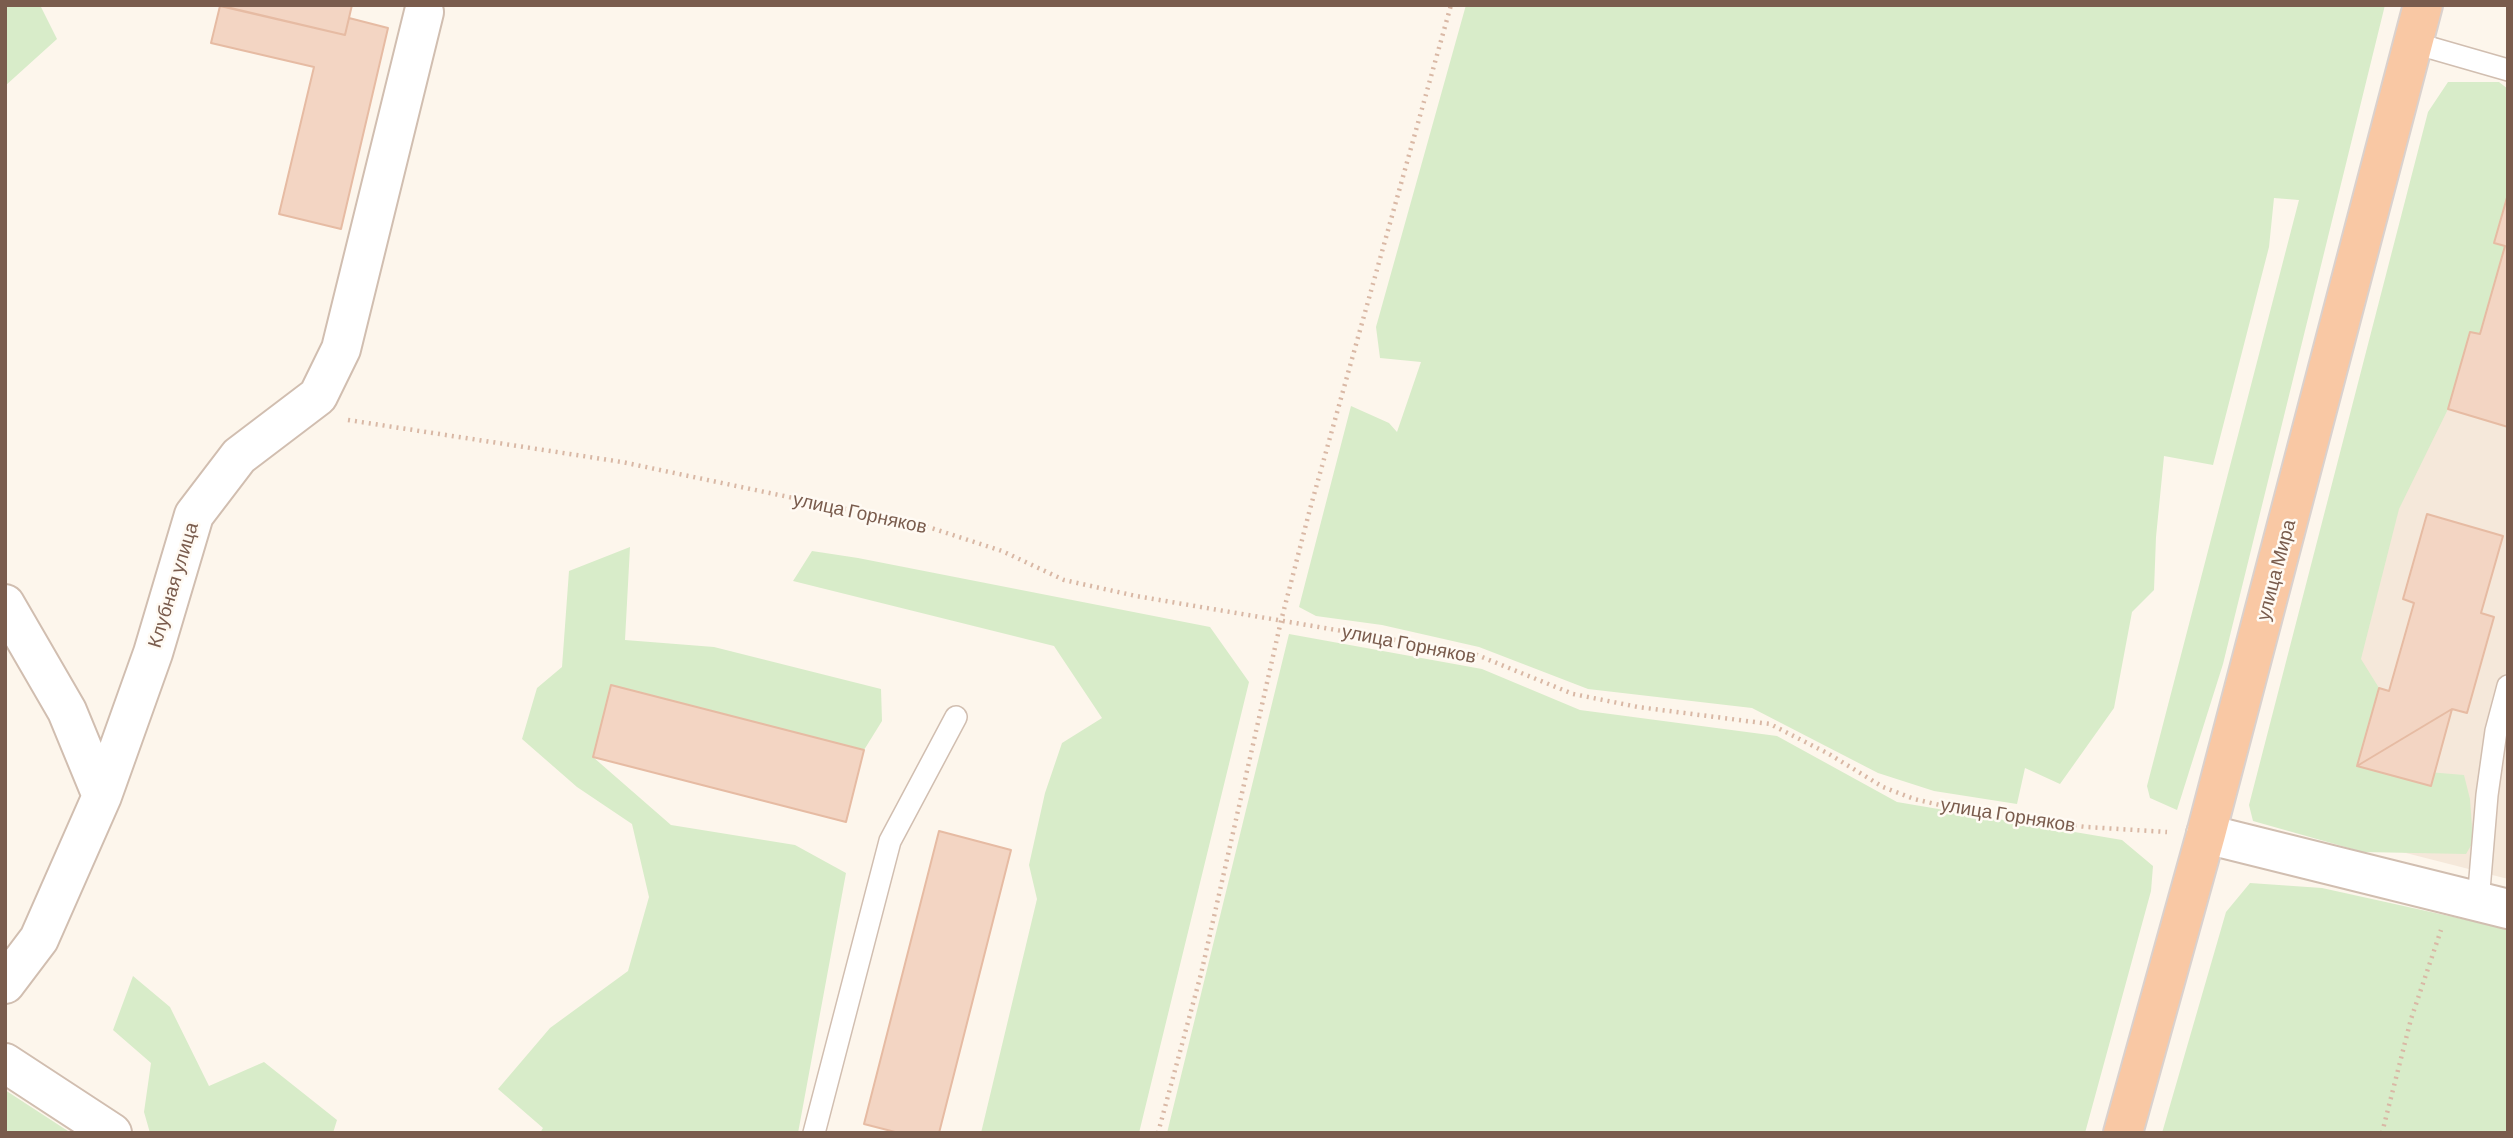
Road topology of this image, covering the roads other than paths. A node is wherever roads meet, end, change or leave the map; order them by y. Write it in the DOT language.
graph roads {
  1 [pos="2423,5"];
  2 [pos="424,12"];
  3 [pos="2414,43"];
  4 [pos="2508,70"];
  5 [pos="5,604"];
  6 [pos="2508,686"];
  7 [pos="956,717"];
  8 [pos="102,796"];
  9 [pos="2206,834"];
  10 [pos="2479,902"];
  11 [pos="5,984"];
  12 [pos="5,1063"];
  13 [pos="112,1133"];
  14 [pos="814,1133"];
  15 [pos="2123,1133"];
  1 -- 3 [label="highway, улица Мира"];
  2 -- 8 [label="street, Клубная улица"];
  3 -- 4 [label="lane"];
  3 -- 9 [label="highway, улица Мира"];
  5 -- 8 [label="street"];
  6 -- 10 [label="lane"];
  7 -- 14 [label="lane"];
  8 -- 11 [label="street, Клубная улица"];
  9 -- 10 [label="street"];
  9 -- 15 [label="highway, улица Мира"];
  12 -- 13 [label="street"];
}
